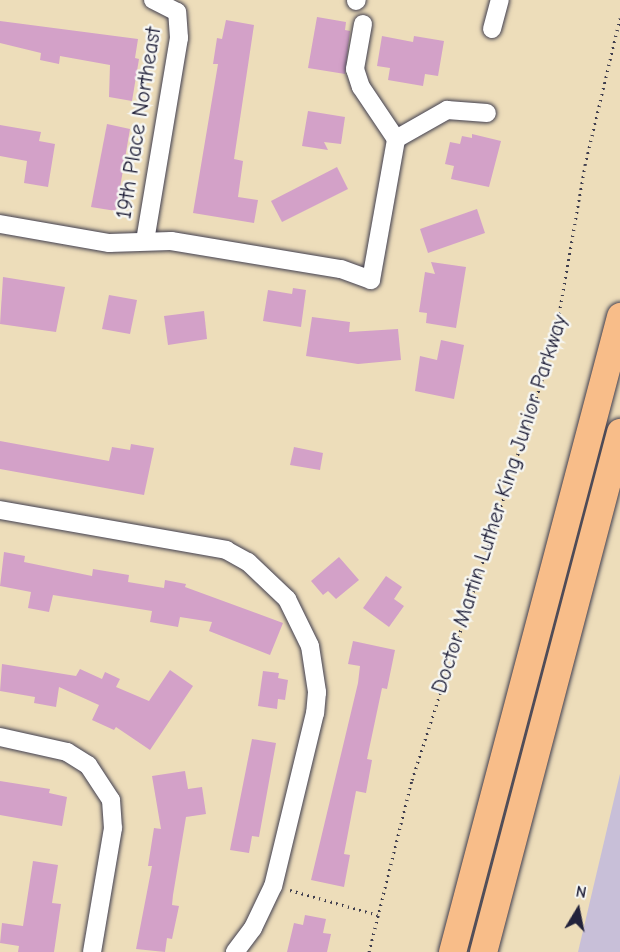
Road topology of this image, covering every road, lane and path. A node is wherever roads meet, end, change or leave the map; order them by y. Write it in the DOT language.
graph roads {
  1 [pos="153,0"];
  2 [pos="500,0"];
  3 [pos="620,18"];
  4 [pos="363,24"];
  5 [pos="492,29"];
  6 [pos="487,113"];
  7 [pos="396,139"];
  8 [pos="0,224"];
  9 [pos="145,242"];
  10 [pos="620,316"];
  11 [pos="620,432"];
  12 [pos="0,510"];
  13 [pos="0,737"];
  14 [pos="273,886"];
  15 [pos="379,916"];
  16 [pos="92,952"];
  17 [pos="235,952"];
  18 [pos="369,952"];
  19 [pos="452,952"];
  20 [pos="483,952"];
  1 -- 9 [label="street, 19th Place Northeast"];
  2 -- 5 [label="street"];
  3 -- 15 [label="path, Doctor Martin Luther King Junior Parkway"];
  4 -- 7 [label="street"];
  6 -- 7 [label="street"];
  7 -- 9 [label="street"];
  8 -- 9 [label="street"];
  10 -- 19 [label="highway"];
  11 -- 20 [label="highway"];
  12 -- 14 [label="street"];
  13 -- 16 [label="street"];
  14 -- 15 [label="path"];
  14 -- 17 [label="street"];
  15 -- 18 [label="path, Doctor Martin Luther King Junior Parkway"];
}
